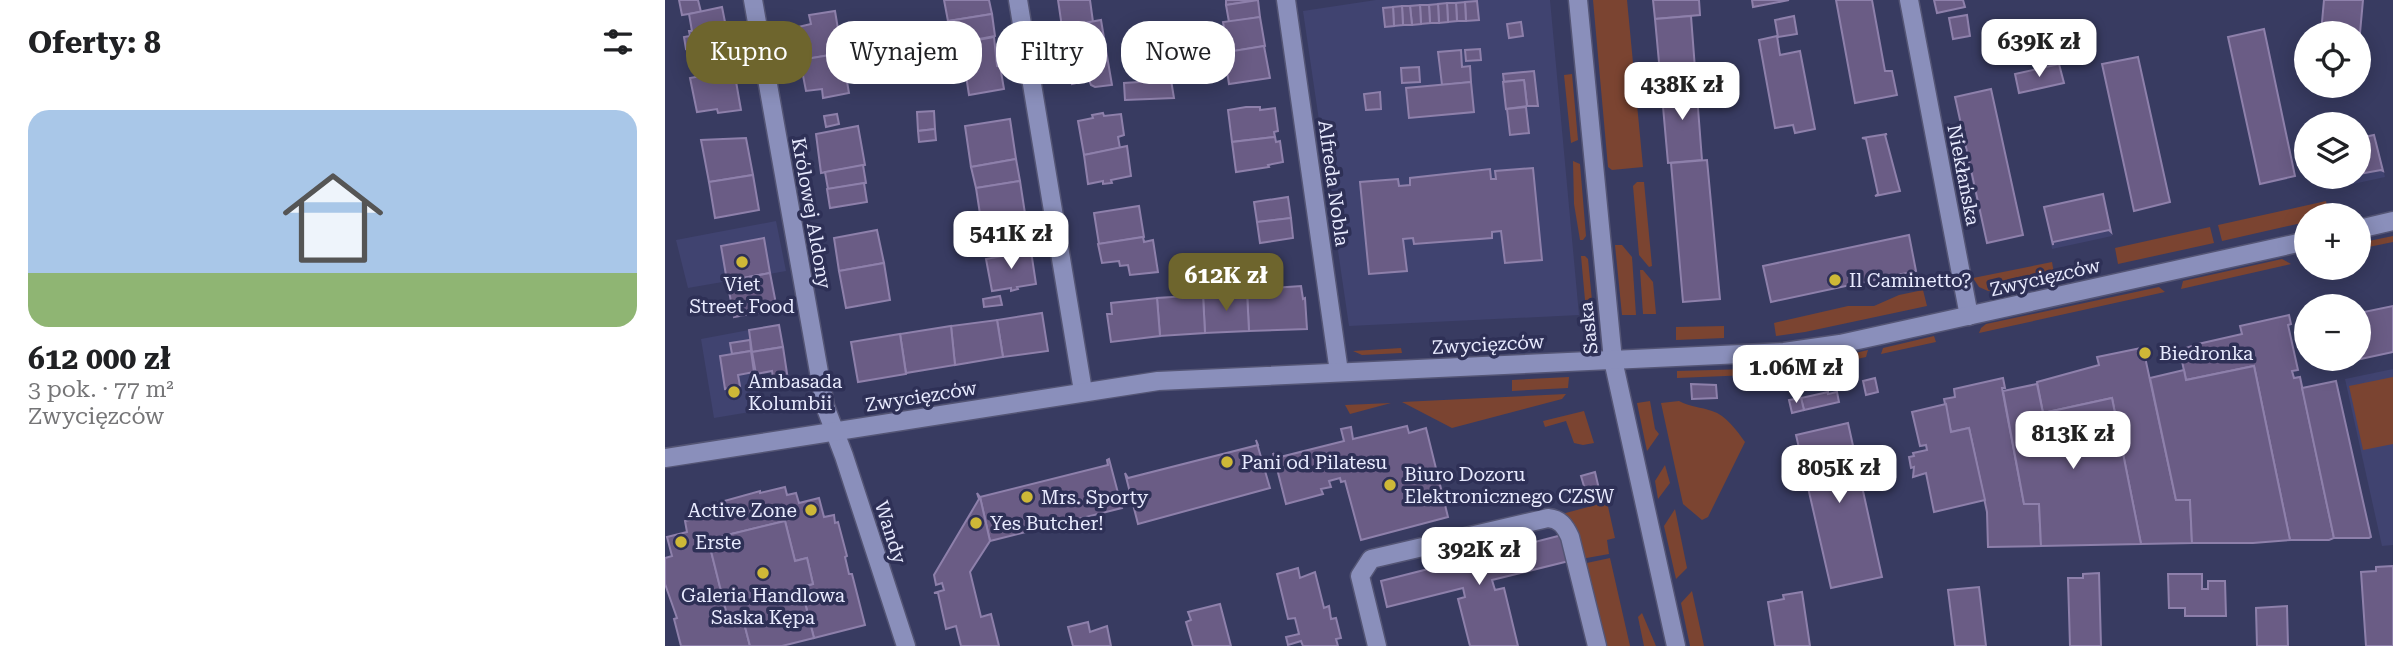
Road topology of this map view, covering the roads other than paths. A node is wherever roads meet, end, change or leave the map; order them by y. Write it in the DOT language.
graph roads {
  1 [pos="753,0"];
  2 [pos="1017,0"];
  3 [pos="1286,0"];
  4 [pos="1579,0"];
  5 [pos="1909,0"];
  6 [pos="2393,221"];
  7 [pos="2371,226"];
  8 [pos="2294,244"];
  9 [pos="1969,316"];
  10 [pos="1613,360"];
  11 [pos="1339,372"];
  12 [pos="1083,391"];
  13 [pos="835,431"];
  14 [pos="665,458"];
  15 [pos="906,646"];
  16 [pos="1377,646"];
  17 [pos="1597,646"];
  18 [pos="1676,646"];
  1 -- 13 [label="street, Królowej Aldony"];
  2 -- 12 [label="street"];
  3 -- 11 [label="street, Alfreda Nobla"];
  4 -- 10 [label="street, Saska"];
  5 -- 9 [label="street, Niekłańska"];
  6 -- 7 [label="street"];
  8 -- 9 [label="street, Zwycięzców"];
  9 -- 10 [label="street, Zwycięzców"];
  10 -- 11 [label="street, Zwycięzców"];
  10 -- 18 [label="street, Saska"];
  11 -- 12 [label="street, Zwycięzców"];
  12 -- 13 [label="street, Zwycięzców"];
  13 -- 14 [label="street, Zwycięzców"];
  13 -- 15 [label="street, Wandy"];
  16 -- 17 [label="street"];
}
